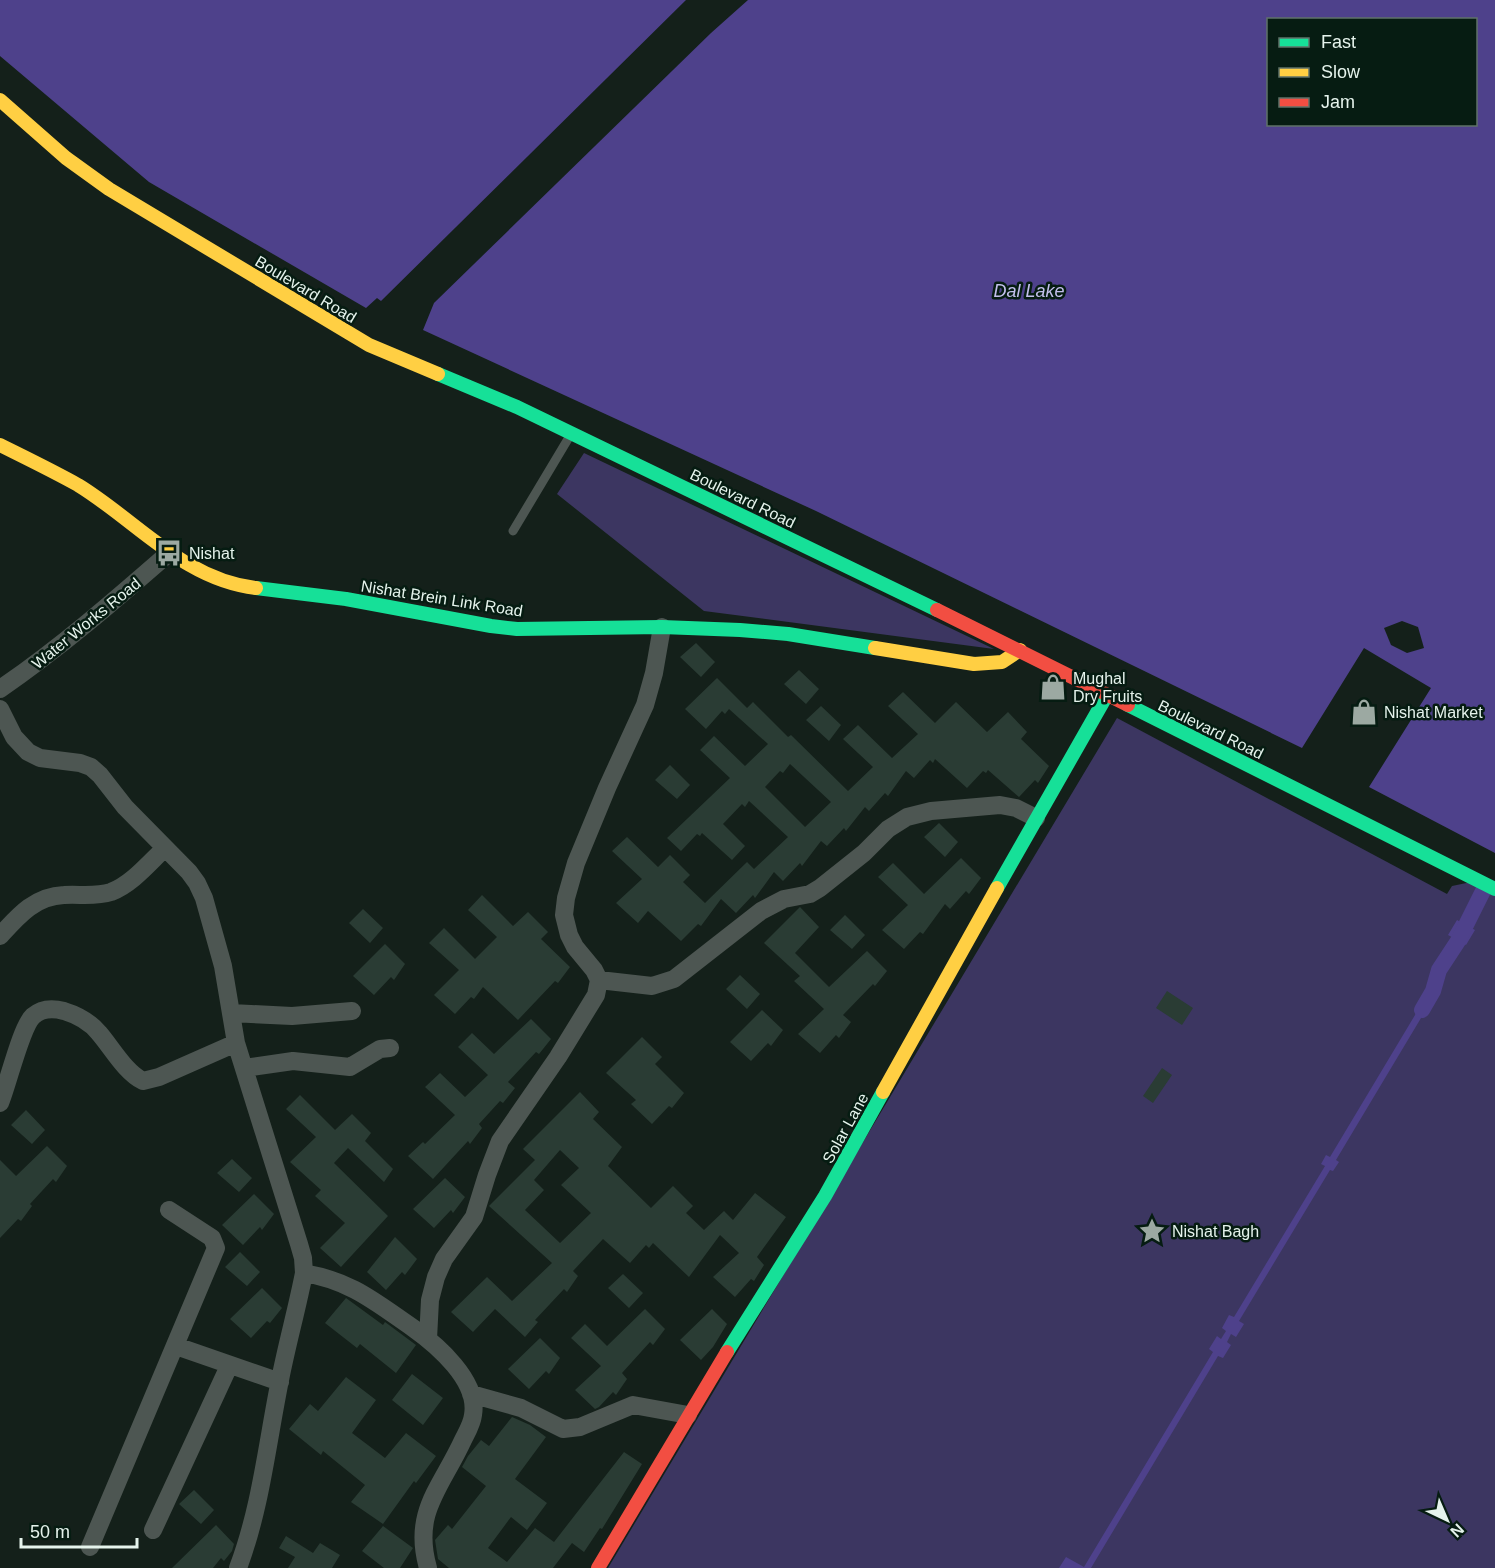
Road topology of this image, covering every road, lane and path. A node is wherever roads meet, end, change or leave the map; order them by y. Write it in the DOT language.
graph roads {
  1 [pos="0,100"];
  2 [pos="570,434"];
  3 [pos="0,446"];
  4 [pos="513,531"];
  5 [pos="169,553"];
  6 [pos="662,627"];
  7 [pos="1020,650"];
  8 [pos="0,689"];
  9 [pos="1107,696"];
  10 [pos="0,709"];
  11 [pos="1036,818"];
  12 [pos="165,848"];
  13 [pos="1495,889"];
  14 [pos="0,936"];
  15 [pos="599,980"];
  16 [pos="352,1011"];
  17 [pos="231,1012"];
  18 [pos="236,1043"];
  19 [pos="390,1048"];
  20 [pos="244,1068"];
  21 [pos="0,1103"];
  22 [pos="169,1209"];
  23 [pos="304,1273"];
  24 [pos="428,1339"];
  25 [pos="176,1346"];
  26 [pos="229,1366"];
  27 [pos="280,1382"];
  28 [pos="471,1394"];
  29 [pos="688,1415"];
  30 [pos="153,1530"];
  31 [pos="90,1547"];
  32 [pos="238,1568"];
  33 [pos="428,1568"];
  34 [pos="598,1568"];
  1 -- 2 [label="street, Boulevard Road"];
  2 -- 4 [label="lane"];
  2 -- 7 [label="street, Boulevard Road"];
  3 -- 5 [label="street, Nishat Brein Link Road"];
  5 -- 6 [label="street, Nishat Brein Link Road"];
  5 -- 8 [label="street, Water Works Road"];
  6 -- 7 [label="street, Nishat Brein Link Road"];
  6 -- 15 [label="street"];
  7 -- 9 [label="street, Boulevard Road"];
  9 -- 11 [label="street, Solar Lane"];
  9 -- 13 [label="street, Boulevard Road"];
  10 -- 12 [label="street"];
  11 -- 15 [label="street"];
  11 -- 29 [label="street, Solar Lane"];
  12 -- 14 [label="street"];
  12 -- 17 [label="street"];
  15 -- 24 [label="street"];
  16 -- 17 [label="street"];
  17 -- 18 [label="street"];
  18 -- 20 [label="street"];
  18 -- 21 [label="street"];
  19 -- 20 [label="street"];
  20 -- 23 [label="street"];
  22 -- 25 [label="street"];
  23 -- 24 [label="street"];
  23 -- 27 [label="street"];
  24 -- 28 [label="street"];
  25 -- 26 [label="street"];
  25 -- 31 [label="street"];
  26 -- 27 [label="street"];
  26 -- 30 [label="street"];
  27 -- 32 [label="street"];
  28 -- 29 [label="street"];
  28 -- 33 [label="street"];
  29 -- 34 [label="street, Solar Lane"];
}
